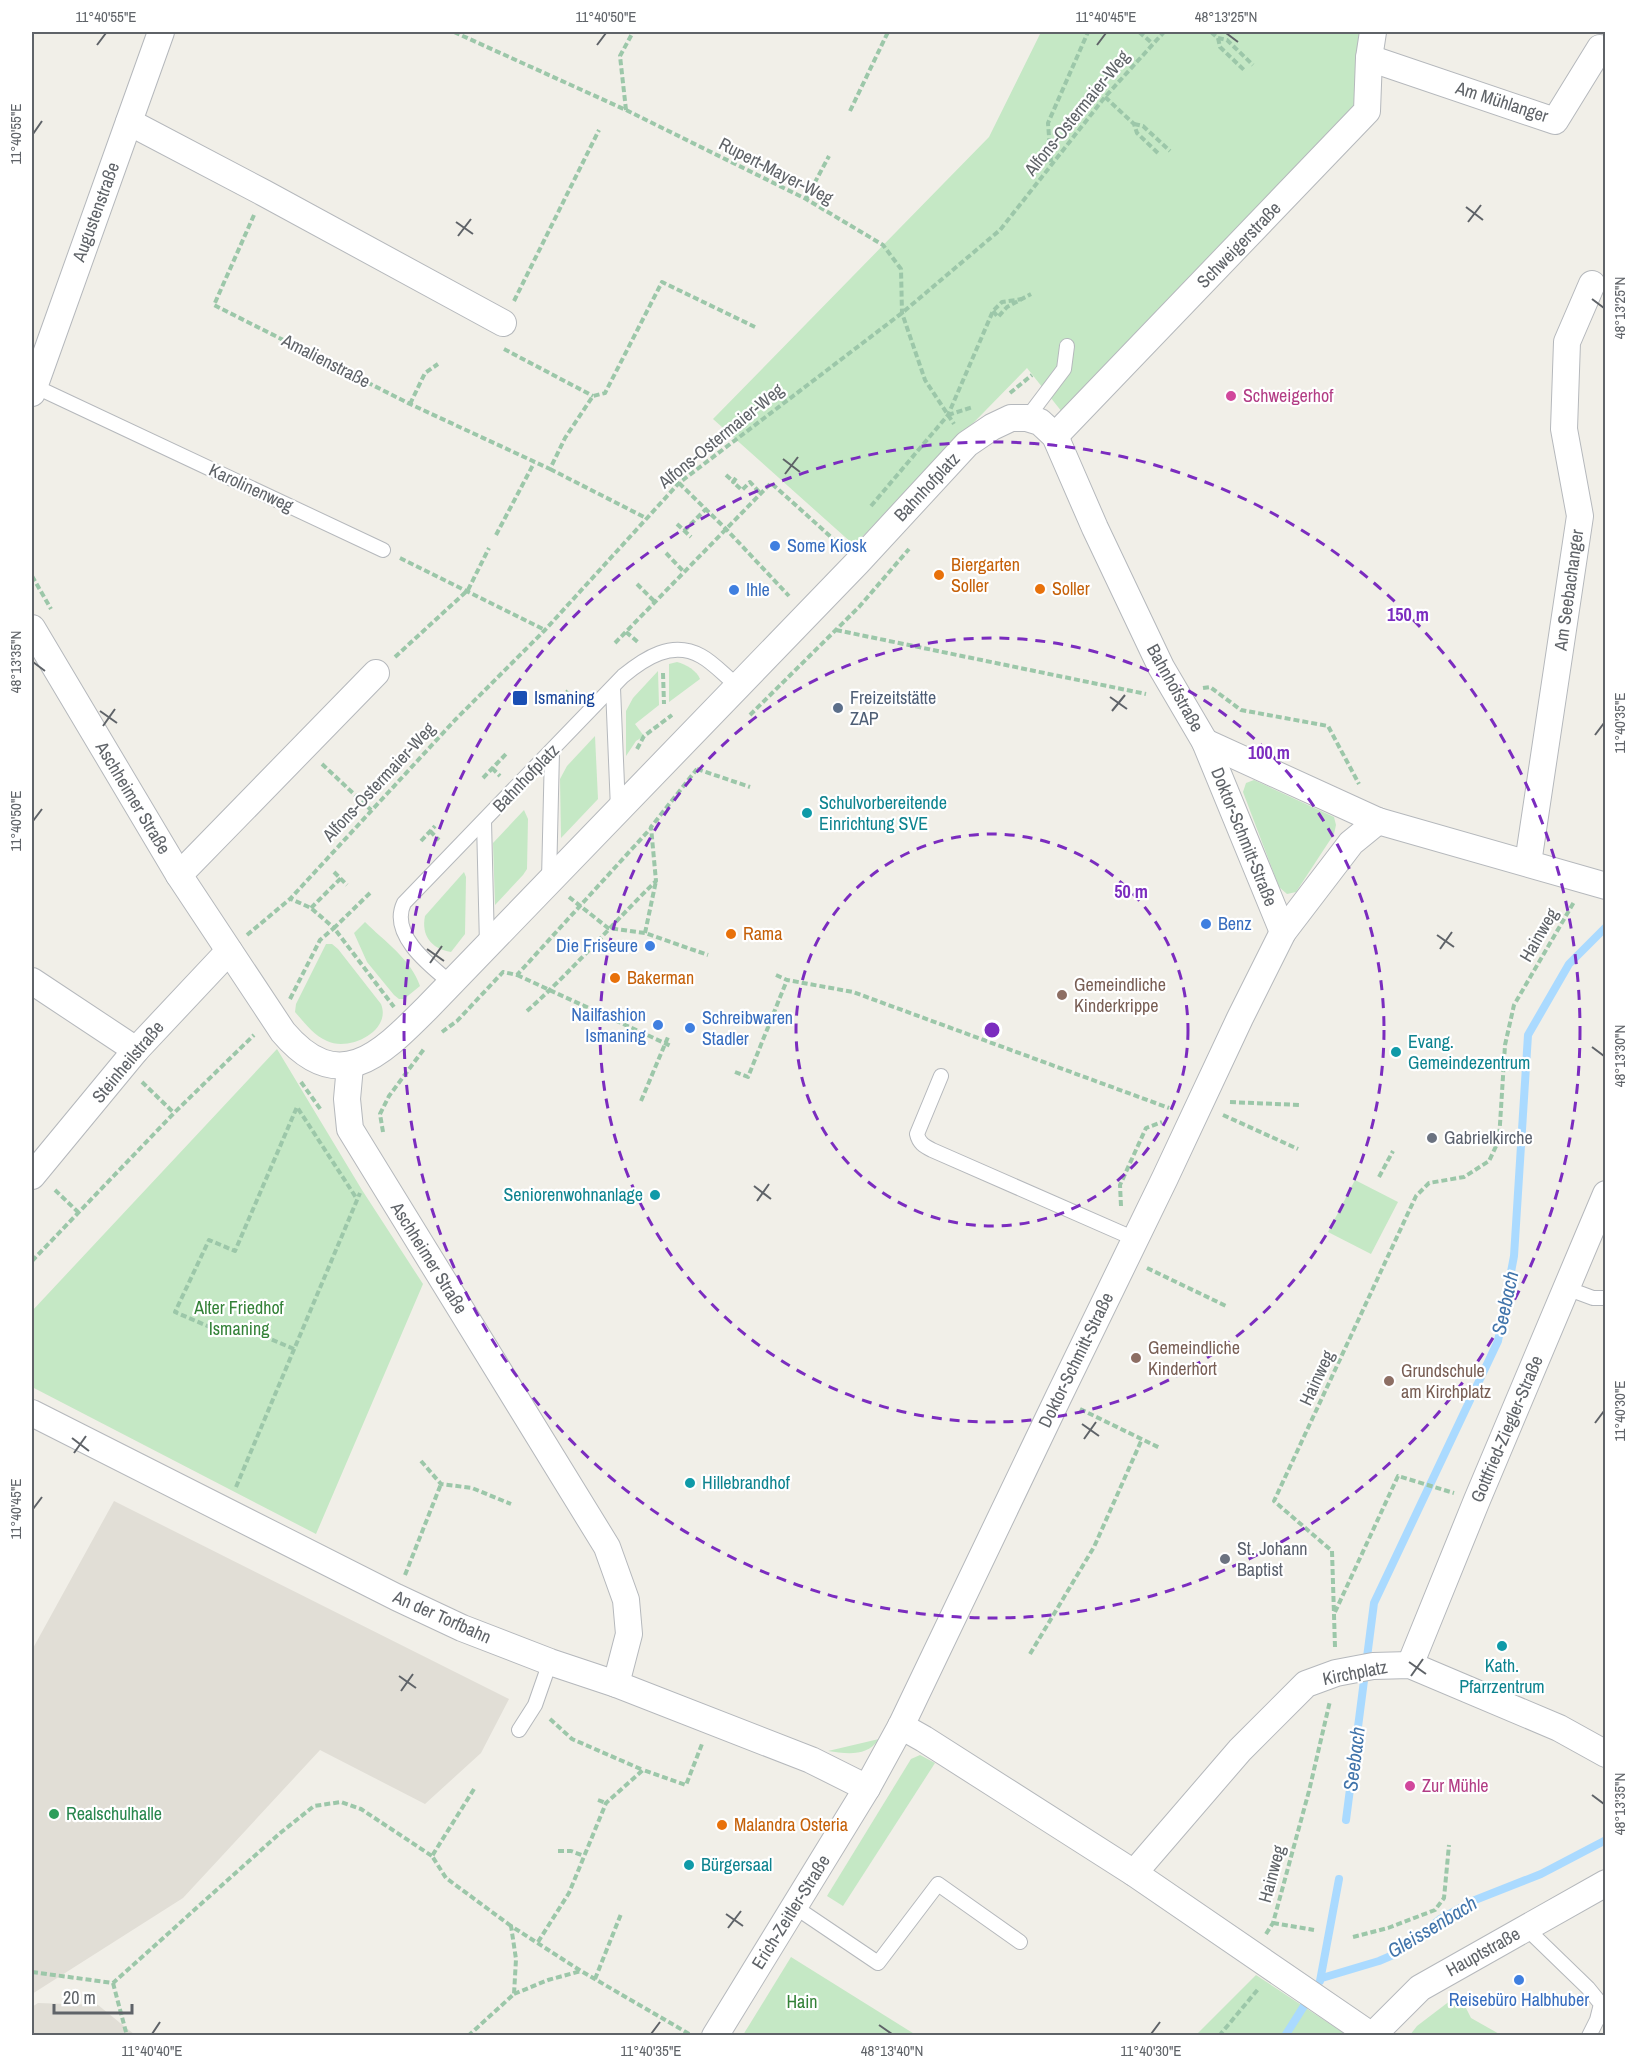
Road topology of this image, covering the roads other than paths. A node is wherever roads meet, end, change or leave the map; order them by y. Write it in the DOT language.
graph roads {
  1 [pos="161,32"];
  2 [pos="1373,32"];
  3 [pos="1600,48"];
  4 [pos="1368,58"];
  5 [pos="129,122"];
  6 [pos="1592,284"];
  7 [pos="503,323"];
  8 [pos="1067,346"];
  9 [pos="33,390"];
  10 [pos="1027,418"];
  11 [pos="1055,436"];
  12 [pos="383,550"];
  13 [pos="32,628"];
  14 [pos="376,673"];
  15 [pos="738,686"];
  16 [pos="613,688"];
  17 [pos="1206,742"];
  18 [pos="552,751"];
  19 [pos="618,809"];
  20 [pos="484,821"];
  21 [pos="1378,821"];
  22 [pos="1528,863"];
  23 [pos="179,875"];
  24 [pos="549,880"];
  25 [pos="1599,884"];
  26 [pos="1283,932"];
  27 [pos="487,946"];
  28 [pos="229,951"];
  29 [pos="32,981"];
  30 [pos="451,983"];
  31 [pos="130,1057"];
  32 [pos="350,1066"];
  33 [pos="941,1077"];
  34 [pos="34,1174"];
  35 [pos="1605,1194"];
  36 [pos="1128,1244"];
  37 [pos="1566,1288"];
  38 [pos="1605,1298"];
  39 [pos="32,1413"];
  40 [pos="550,1662"];
  41 [pos="1410,1665"];
  42 [pos="616,1684"];
  43 [pos="901,1726"];
  44 [pos="519,1730"];
  45 [pos="1605,1754"];
  46 [pos="867,1788"];
  47 [pos="1134,1873"];
  48 [pos="1605,1883"];
  49 [pos="795,1907"];
  50 [pos="1526,1928"];
  51 [pos="1020,1942"];
  52 [pos="715,2036"];
  53 [pos="1372,2036"];
  54 [pos="1589,2036"];
  1 -- 5 [label="street, Augustenstraße"];
  2 -- 4 [label="street, Schweigerstraße"];
  3 -- 4 [label="street, Am Mühlanger"];
  4 -- 11 [label="street, Schweigerstraße"];
  5 -- 7 [label="street"];
  5 -- 9 [label="street, Augustenstraße"];
  6 -- 22 [label="street, Am Seebachanger"];
  8 -- 10 [label="lane"];
  9 -- 12 [label="lane, Karolinenweg"];
  10 -- 11 [label="street"];
  10 -- 15 [label="street, Bahnhofplatz"];
  11 -- 17 [label="street, Bahnhofstraße"];
  13 -- 23 [label="street, Aschheimer Straße"];
  14 -- 23 [label="street, Aschheimer Straße"];
  15 -- 16 [label="lane, Bahnhofplatz"];
  15 -- 19 [label="street, Bahnhofplatz"];
  16 -- 18 [label="lane, Bahnhofplatz"];
  16 -- 19 [label="lane"];
  17 -- 21 [label="street, Bahnhofstraße"];
  17 -- 26 [label="street, Doktor-Schmitt-Straße"];
  18 -- 20 [label="lane, Bahnhofplatz"];
  18 -- 24 [label="lane"];
  19 -- 24 [label="street, Bahnhofplatz"];
  20 -- 27 [label="lane"];
  20 -- 30 [label="lane, Bahnhofplatz"];
  21 -- 22 [label="street, Bahnhofstraße"];
  21 -- 26 [label="street, Doktor-Schmitt-Straße"];
  22 -- 25 [label="street, Bahnhofstraße"];
  23 -- 28 [label="street, Aschheimer Straße"];
  24 -- 27 [label="street, Bahnhofplatz"];
  26 -- 36 [label="street, Doktor-Schmitt-Straße"];
  27 -- 30 [label="street, Bahnhofplatz"];
  28 -- 31 [label="street, Steinheilstraße"];
  28 -- 32 [label="street, Aschheimer Straße"];
  29 -- 31 [label="street"];
  30 -- 32 [label="street, Bahnhofplatz"];
  31 -- 34 [label="street, Steinheilstraße"];
  32 -- 42 [label="street, Aschheimer Straße"];
  33 -- 36 [label="lane"];
  35 -- 37 [label="street, Gottfried-Ziegler-Straße"];
  36 -- 43 [label="street, Doktor-Schmitt-Straße"];
  37 -- 38 [label="lane"];
  37 -- 41 [label="street, Gottfried-Ziegler-Straße"];
  39 -- 40 [label="street, An der Torfbahn"];
  40 -- 42 [label="street, An der Torfbahn"];
  40 -- 44 [label="lane"];
  41 -- 45 [label="street, Kirchplatz"];
  41 -- 47 [label="street, Kirchplatz"];
  42 -- 46 [label="street, An der Torfbahn"];
  43 -- 46 [label="street, Doktor-Schmitt-Straße"];
  43 -- 47 [label="street"];
  46 -- 49 [label="street, Erich-Zeitler-Straße"];
  47 -- 53 [label="street"];
  48 -- 50 [label="street, Hauptstraße"];
  49 -- 51 [label="lane"];
  49 -- 52 [label="street, Erich-Zeitler-Straße"];
  50 -- 53 [label="street, Hauptstraße"];
  50 -- 54 [label="lane"];
}
